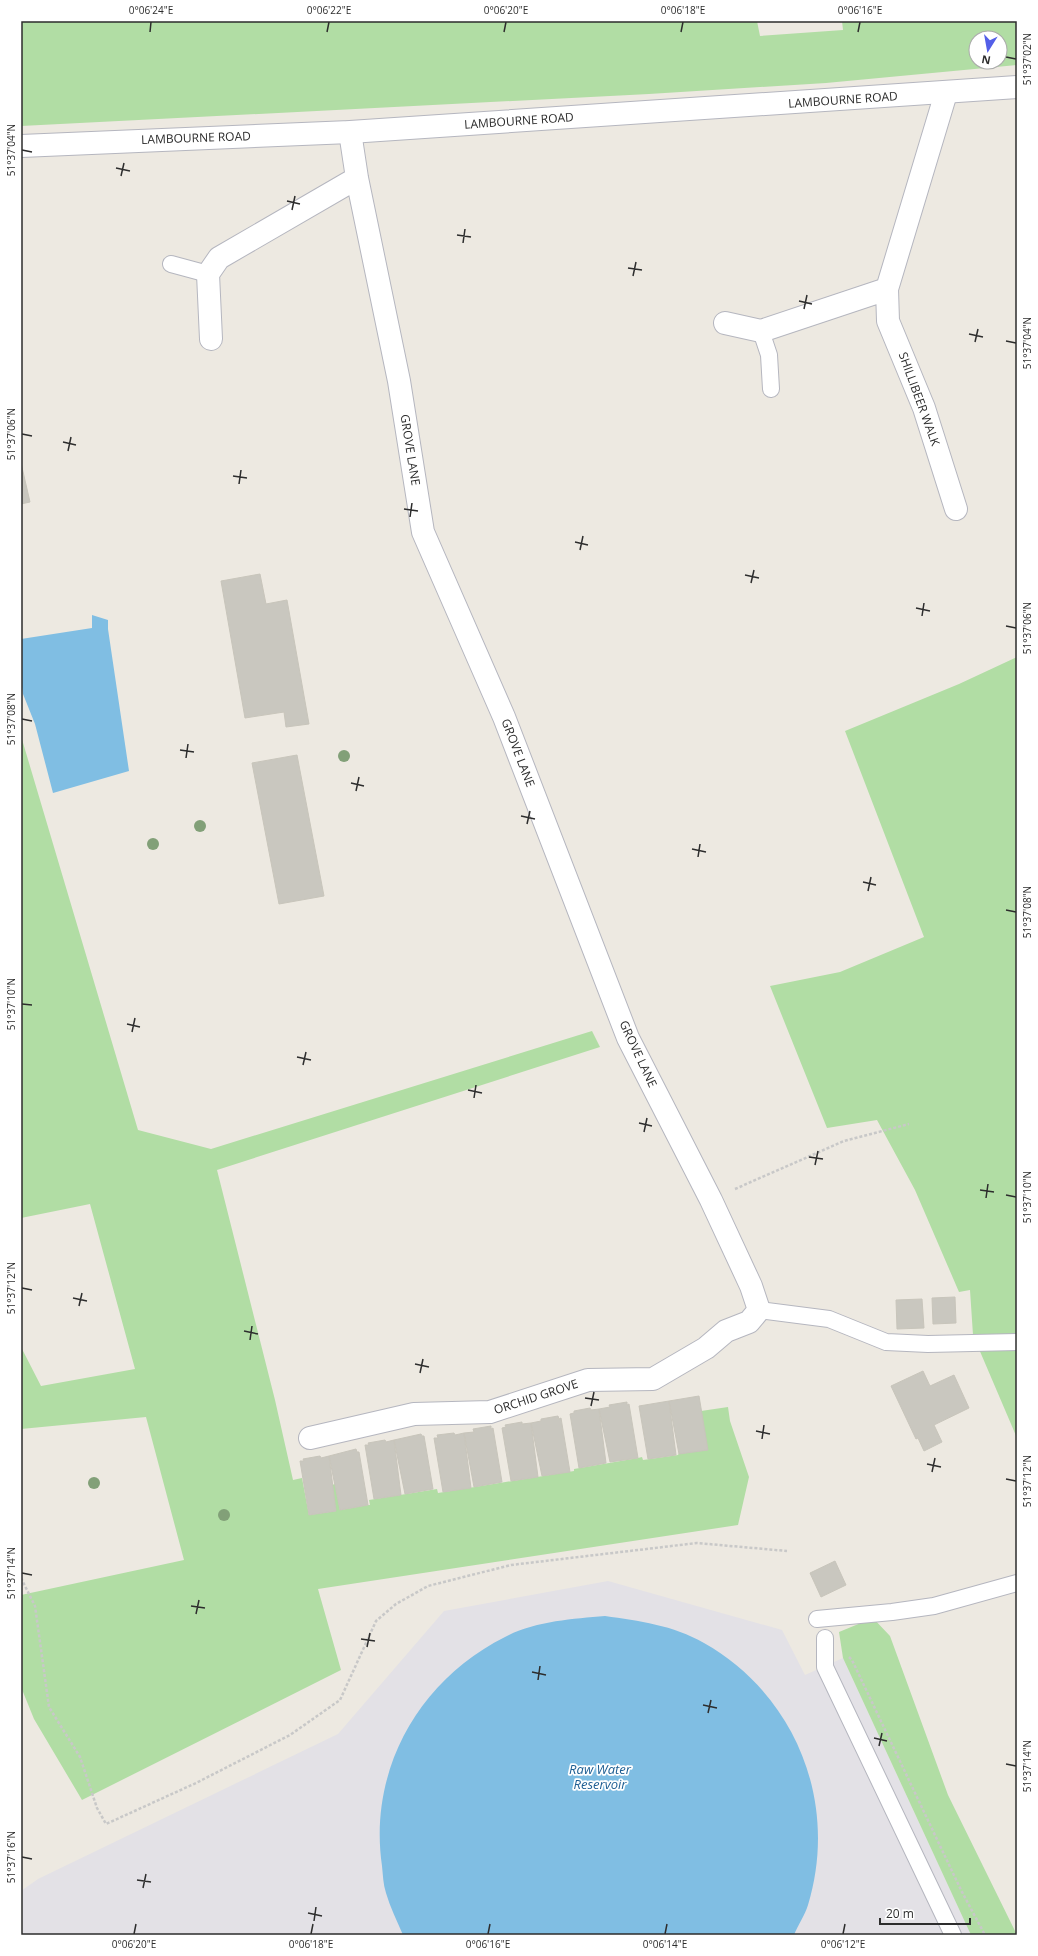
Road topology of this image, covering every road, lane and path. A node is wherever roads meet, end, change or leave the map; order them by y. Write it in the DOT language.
graph roads {
  1 [pos="1017,87"];
  2 [pos="946,93"];
  3 [pos="350,132"];
  4 [pos="21,146"];
  5 [pos="357,178"];
  6 [pos="171,264"];
  7 [pos="208,274"];
  8 [pos="887,288"];
  9 [pos="725,323"];
  10 [pos="761,330"];
  11 [pos="211,339"];
  12 [pos="771,389"];
  13 [pos="956,509"];
  14 [pos="909,1124"];
  15 [pos="710,1200"];
  16 [pos="759,1310"];
  17 [pos="1017,1342"];
  18 [pos="310,1438"];
  19 [pos="787,1551"];
  20 [pos="21,1578"];
  21 [pos="1017,1583"];
  22 [pos="817,1619"];
  23 [pos="825,1638"];
  24 [pos="953,1935"];
  25 [pos="985,1935"];
  1 -- 2 [label="street, LAMBOURNE ROAD"];
  2 -- 3 [label="street, LAMBOURNE ROAD"];
  2 -- 8 [label="street, SHILLIBEER WALK"];
  3 -- 4 [label="street, LAMBOURNE ROAD"];
  3 -- 5 [label="street, GROVE LANE"];
  5 -- 7 [label="street"];
  5 -- 15 [label="street, GROVE LANE"];
  6 -- 7 [label="lane"];
  7 -- 11 [label="street"];
  8 -- 10 [label="street"];
  8 -- 13 [label="street, SHILLIBEER WALK"];
  9 -- 10 [label="street"];
  10 -- 12 [label="lane"];
  14 -- 15 [label="path"];
  15 -- 16 [label="street, GROVE LANE"];
  16 -- 17 [label="lane"];
  16 -- 18 [label="street, ORCHID GROVE"];
  19 -- 20 [label="path"];
  21 -- 22 [label="lane"];
  23 -- 24 [label="lane"];
  23 -- 25 [label="path"];
}
